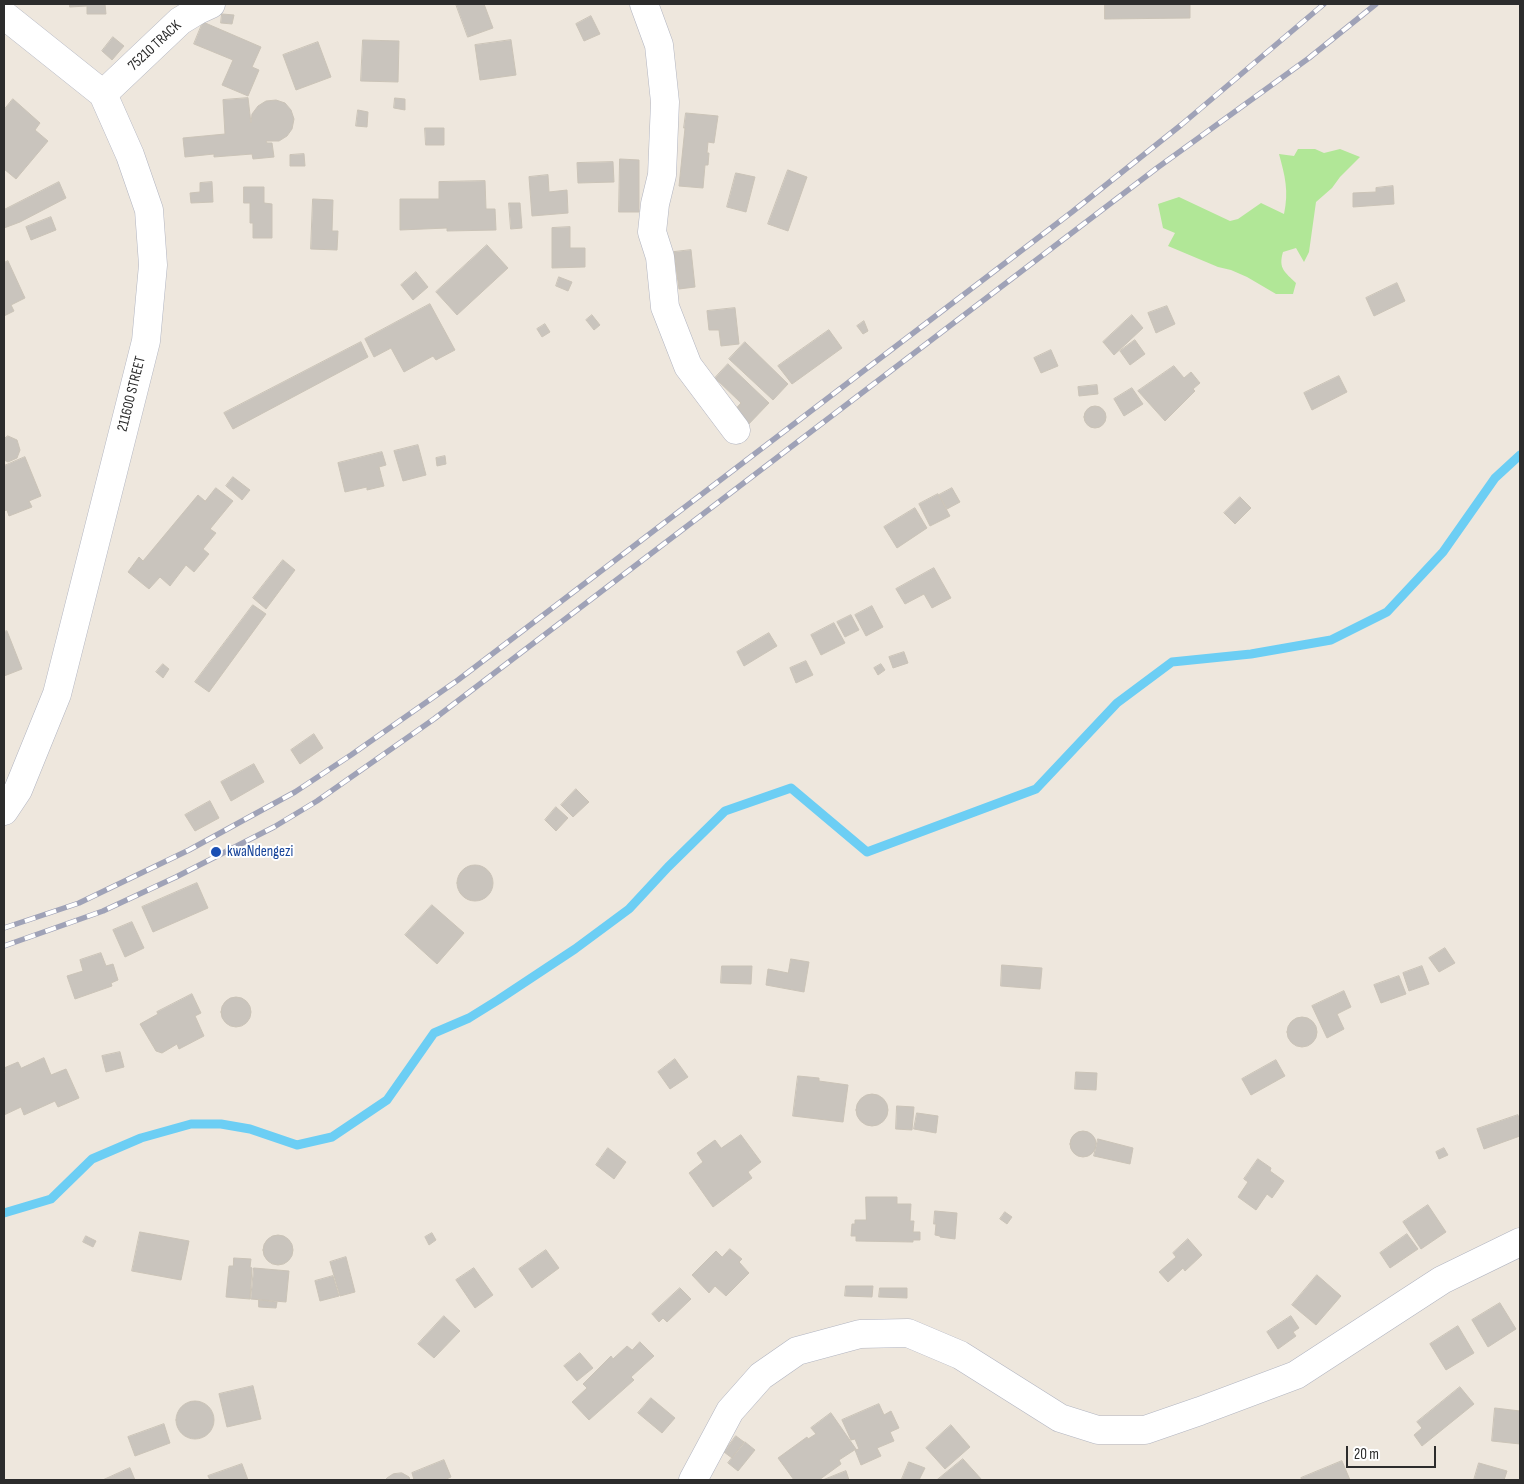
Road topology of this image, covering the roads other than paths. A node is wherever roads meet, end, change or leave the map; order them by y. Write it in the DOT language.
graph roads {
  1 [pos="211,4"];
  2 [pos="644,4"];
  3 [pos="4,15"];
  4 [pos="103,94"];
  5 [pos="736,430"];
  6 [pos="4,811"];
  7 [pos="1520,1242"];
  8 [pos="693,1480"];
  1 -- 4 [label="street, 75210 TRACK"];
  2 -- 5 [label="street"];
  3 -- 4 [label="street, 211600 STREET"];
  4 -- 6 [label="street, 211600 STREET"];
  7 -- 8 [label="street"];
}
